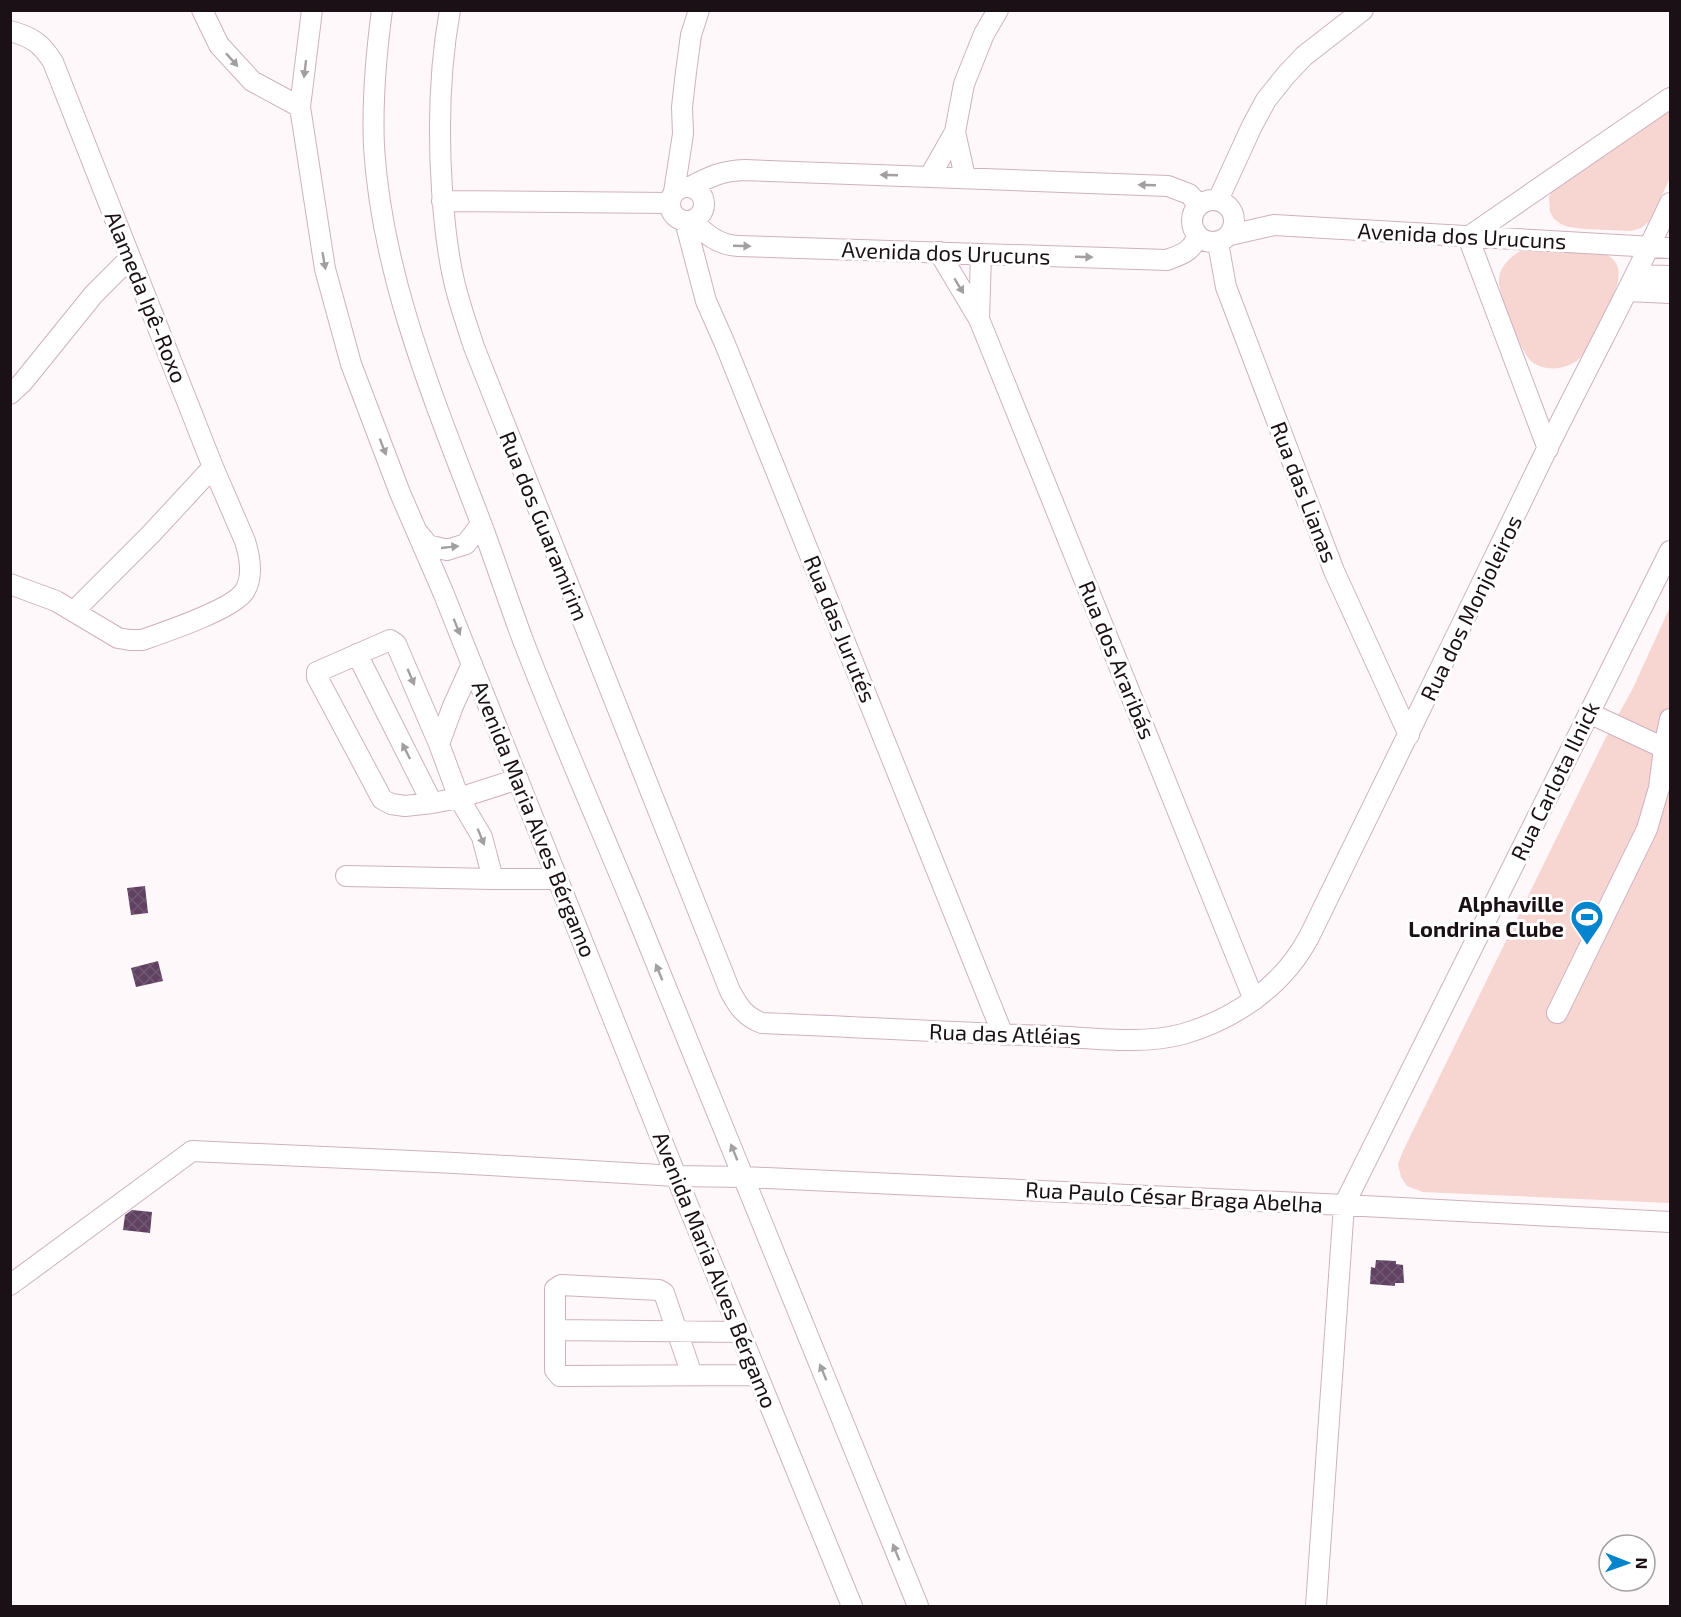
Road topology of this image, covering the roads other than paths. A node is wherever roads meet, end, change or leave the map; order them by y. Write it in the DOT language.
graph roads {
  1 [pos="202,10"];
  2 [pos="312,10"];
  3 [pos="382,10"];
  4 [pos="450,10"];
  5 [pos="699,10"];
  6 [pos="998,10"];
  7 [pos="1363,10"];
  8 [pos="10,31"];
  9 [pos="1671,98"];
  10 [pos="300,107"];
  11 [pos="955,132"];
  12 [pos="930,176"];
  13 [pos="965,177"];
  14 [pos="678,194"];
  15 [pos="442,201"];
  16 [pos="1199,205"];
  17 [pos="1224,205"];
  18 [pos="1669,209"];
  19 [pos="689,221"];
  20 [pos="1274,225"];
  21 [pos="1198,237"];
  22 [pos="1468,237"];
  23 [pos="1659,238"];
  24 [pos="1224,239"];
  25 [pos="1671,249"];
  26 [pos="939,252"];
  27 [pos="981,254"];
  28 [pos="130,258"];
  29 [pos="1671,276"];
  30 [pos="1632,283"];
  31 [pos="1671,293"];
  32 [pos="979,319"];
  33 [pos="10,394"];
  34 [pos="1548,448"];
  35 [pos="213,467"];
  36 [pos="481,524"];
  37 [pos="415,530"];
  38 [pos="1671,551"];
  39 [pos="10,584"];
  40 [pos="74,611"];
  41 [pos="357,654"];
  42 [pos="472,664"];
  43 [pos="1589,713"];
  44 [pos="1671,719"];
  45 [pos="1409,735"];
  46 [pos="440,744"];
  47 [pos="1664,748"];
  48 [pos="518,779"];
  49 [pos="459,798"];
  50 [pos="432,803"];
  51 [pos="346,876"];
  52 [pos="493,879"];
  53 [pos="558,879"];
  54 [pos="1254,1000"];
  55 [pos="1557,1013"];
  56 [pos="748,1017"];
  57 [pos="1003,1035"];
  58 [pos="676,1176"];
  59 [pos="744,1177"];
  60 [pos="1344,1205"];
  61 [pos="1671,1222"];
  62 [pos="10,1285"];
  63 [pos="555,1330"];
  64 [pos="678,1331"];
  65 [pos="740,1332"];
  66 [pos="692,1375"];
  67 [pos="757,1375"];
  68 [pos="852,1606"];
  69 [pos="918,1606"];
  70 [pos="1316,1606"];
  1 -- 10 [label="street, one-way"];
  2 -- 10 [label="street, Avenida Maria Alves Bérgamo, one-way"];
  3 -- 36 [label="street"];
  4 -- 15 [label="street, Rua dos Guaramirim"];
  5 -- 14 [label="street"];
  6 -- 11 [label="street"];
  7 -- 17 [label="street"];
  8 -- 28 [label="street, Alameda Ipê-Roxo"];
  9 -- 22 [label="street"];
  10 -- 37 [label="street, Avenida Maria Alves Bérgamo, one-way"];
  11 -- 12 [label="street"];
  11 -- 13 [label="street"];
  12 -- 13 [label="street"];
  12 -- 14 [label="street, one-way"];
  16 -- 13 [label="street, one-way"];
  14 -- 15 [label="street"];
  14 -- 19 [label="street"];
  14 -- 19 [label="street"];
  15 -- 56 [label="street, Rua dos Guaramirim"];
  16 -- 17 [label="street"];
  16 -- 21 [label="street"];
  17 -- 20 [label="street, Avenida dos Urucuns"];
  17 -- 24 [label="street"];
  18 -- 23 [label="street, Rua dos Monjoleiros"];
  19 -- 26 [label="street, Avenida dos Urucuns, one-way"];
  19 -- 57 [label="street, Rua das Jurutés"];
  20 -- 22 [label="street, Avenida dos Urucuns"];
  20 -- 24 [label="street, Avenida dos Urucuns"];
  21 -- 24 [label="street"];
  27 -- 21 [label="street, Avenida dos Urucuns, one-way"];
  22 -- 23 [label="street, Avenida dos Urucuns"];
  22 -- 34 [label="street"];
  23 -- 25 [label="street, Avenida dos Urucuns"];
  23 -- 30 [label="street, Rua dos Monjoleiros"];
  24 -- 45 [label="street, Rua das Lianas"];
  26 -- 27 [label="street, Avenida dos Urucuns"];
  26 -- 32 [label="street, Rua dos Araribás, one-way"];
  27 -- 32 [label="street, Rua dos Araribás"];
  28 -- 33 [label="street"];
  28 -- 35 [label="street, Alameda Ipê-Roxo"];
  29 -- 30 [label="street"];
  30 -- 31 [label="street"];
  30 -- 34 [label="street, Rua dos Monjoleiros"];
  32 -- 54 [label="street, Rua dos Araribás"];
  34 -- 45 [label="street, Rua dos Monjoleiros"];
  35 -- 40 [label="street"];
  35 -- 40 [label="street, Alameda Ipê-Roxo"];
  37 -- 36 [label="street, one-way"];
  59 -- 36 [label="street, one-way"];
  37 -- 42 [label="street, Avenida Maria Alves Bérgamo, one-way"];
  38 -- 43 [label="street, Rua Carlota Ilnick"];
  39 -- 40 [label="street"];
  41 -- 46 [label="street, one-way"];
  50 -- 41 [label="street, one-way"];
  41 -- 50 [label="street"];
  42 -- 46 [label="street"];
  42 -- 48 [label="street, Avenida Maria Alves Bérgamo"];
  43 -- 47 [label="street"];
  43 -- 60 [label="street, Rua Carlota Ilnick"];
  44 -- 47 [label="street"];
  45 -- 54 [label="street, Rua dos Monjoleiros"];
  46 -- 49 [label="street"];
  47 -- 55 [label="street"];
  48 -- 49 [label="street"];
  48 -- 53 [label="street, Avenida Maria Alves Bérgamo"];
  49 -- 50 [label="street"];
  49 -- 52 [label="street, one-way"];
  51 -- 52 [label="street"];
  52 -- 53 [label="street"];
  53 -- 58 [label="street, Avenida Maria Alves Bérgamo"];
  54 -- 57 [label="street, Rua das Atléias"];
  56 -- 57 [label="street, Rua das Atléias"];
  58 -- 59 [label="street, Rua Paulo César Braga Abelha"];
  58 -- 62 [label="street, Rua Paulo César Braga Abelha"];
  58 -- 65 [label="street, Avenida Maria Alves Bérgamo"];
  59 -- 60 [label="street, Rua Paulo César Braga Abelha"];
  69 -- 59 [label="street, one-way"];
  60 -- 61 [label="street, Rua Paulo César Braga Abelha"];
  60 -- 70 [label="street"];
  63 -- 64 [label="street"];
  63 -- 64 [label="street"];
  63 -- 66 [label="street"];
  64 -- 65 [label="street"];
  64 -- 66 [label="street"];
  65 -- 67 [label="street, Avenida Maria Alves Bérgamo"];
  66 -- 67 [label="street"];
  67 -- 68 [label="street, Avenida Maria Alves Bérgamo"];
}
